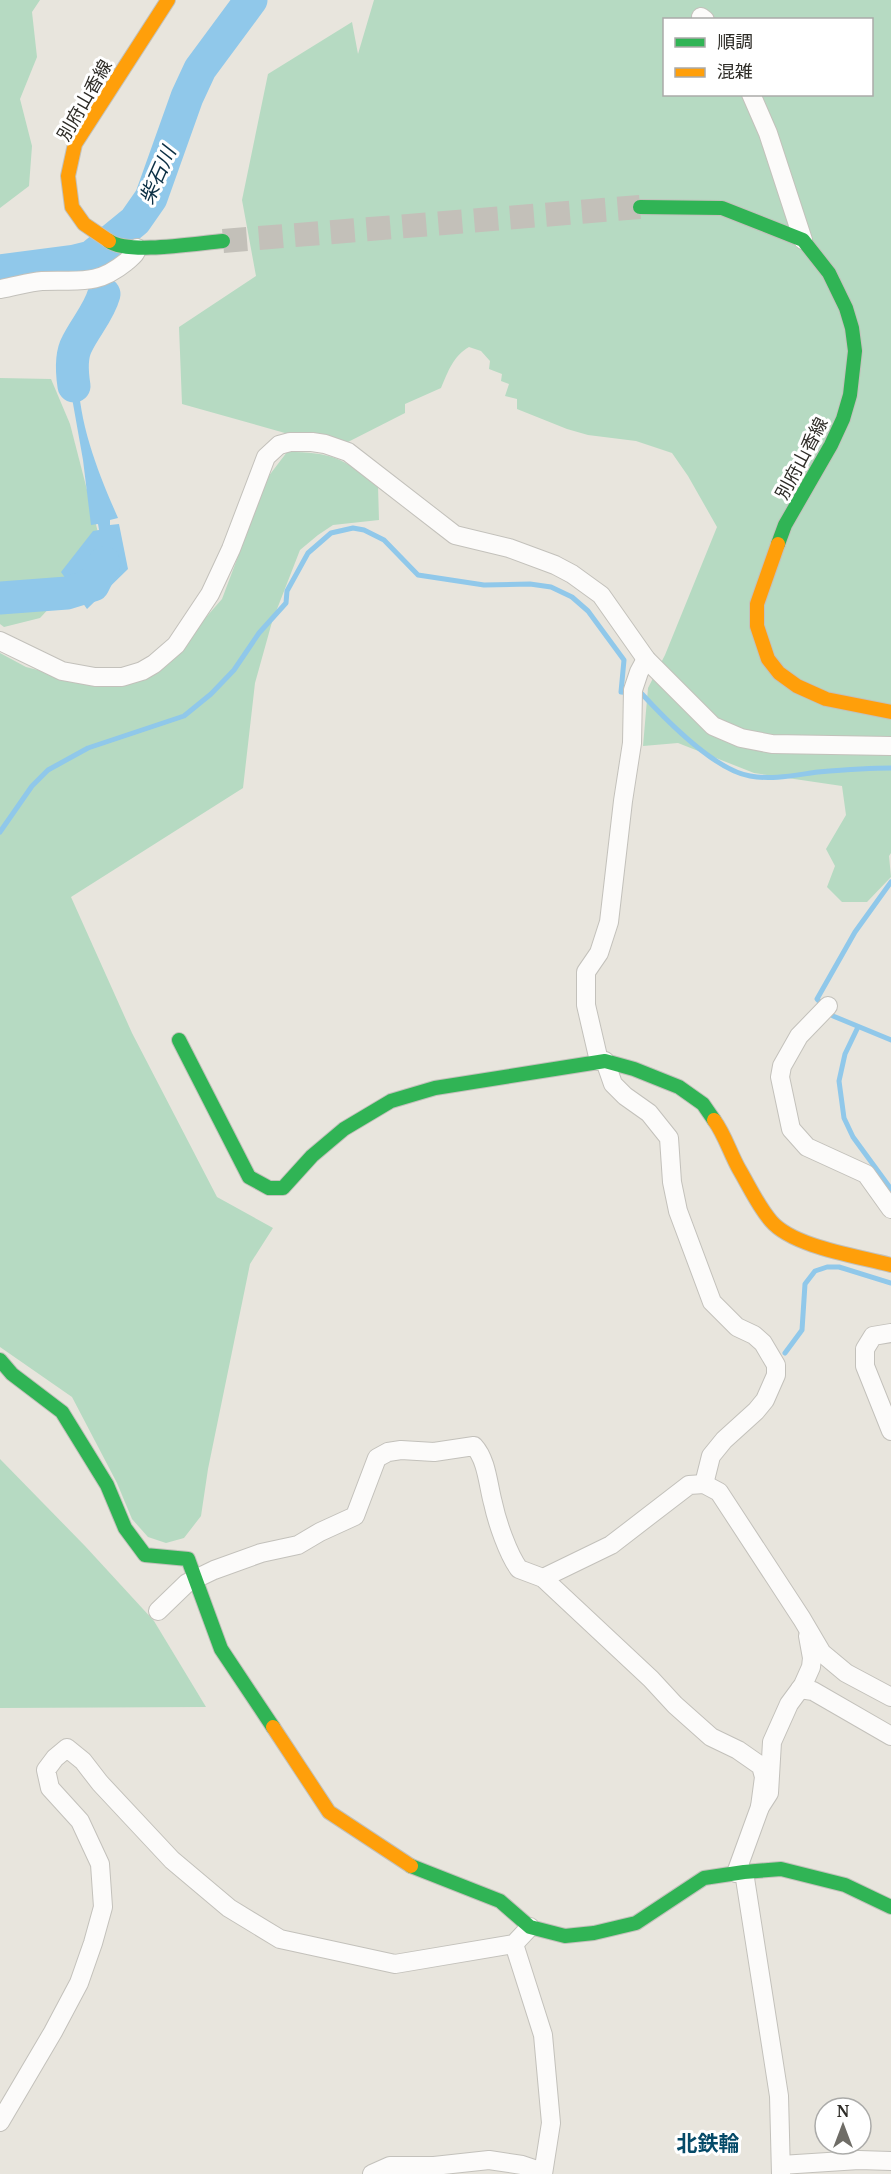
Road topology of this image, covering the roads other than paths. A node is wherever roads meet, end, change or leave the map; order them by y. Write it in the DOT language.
graph roads {
  1 [pos="161,3"];
  2 [pos="752,96"];
  3 [pos="640,207"];
  4 [pos="803,240"];
  5 [pos="223,241"];
  6 [pos="137,248"];
  7 [pos="0,290"];
  8 [pos="0,642"];
  9 [pos="646,659"];
  10 [pos="891,712"];
  11 [pos="891,746"];
  12 [pos="828,1006"];
  13 [pos="179,1040"];
  14 [pos="602,1061"];
  15 [pos="891,1209"];
  16 [pos="891,1265"];
  17 [pos="891,1333"];
  18 [pos="0,1360"];
  19 [pos="891,1431"];
  20 [pos="704,1484"];
  21 [pos="543,1578"];
  22 [pos="196,1579"];
  23 [pos="158,1611"];
  24 [pos="808,1631"];
  25 [pos="800,1689"];
  26 [pos="891,1697"];
  27 [pos="891,1736"];
  28 [pos="760,1807"];
  29 [pos="740,1872"];
  30 [pos="891,1907"];
  31 [pos="530,1927"];
  32 [pos="514,1944"];
  33 [pos="0,2122"];
  34 [pos="891,2161"];
  35 [pos="781,2169"];
  36 [pos="429,2170"];
  37 [pos="543,2173"];
  38 [pos="372,2174"];
  1 -- 6 [label="street, 別府山香線"];
  2 -- 4 [label="street"];
  3 -- 4 [label="street"];
  4 -- 10 [label="street, 別府山香線"];
  5 -- 6 [label="street, 別府山香線"];
  6 -- 7 [label="street"];
  8 -- 9 [label="street"];
  9 -- 11 [label="street"];
  9 -- 14 [label="street"];
  12 -- 15 [label="street"];
  13 -- 14 [label="street"];
  14 -- 16 [label="street"];
  14 -- 20 [label="street"];
  17 -- 19 [label="street"];
  18 -- 22 [label="street"];
  20 -- 21 [label="street"];
  20 -- 24 [label="street"];
  21 -- 22 [label="street"];
  21 -- 28 [label="street"];
  22 -- 23 [label="street"];
  22 -- 31 [label="street"];
  24 -- 25 [label="street"];
  24 -- 26 [label="street"];
  25 -- 27 [label="street"];
  25 -- 28 [label="street"];
  28 -- 29 [label="street"];
  29 -- 30 [label="street"];
  29 -- 31 [label="street"];
  29 -- 35 [label="street"];
  31 -- 32 [label="street"];
  32 -- 33 [label="street"];
  32 -- 37 [label="street"];
  34 -- 35 [label="street"];
  36 -- 37 [label="street"];
  36 -- 38 [label="street"];
}
